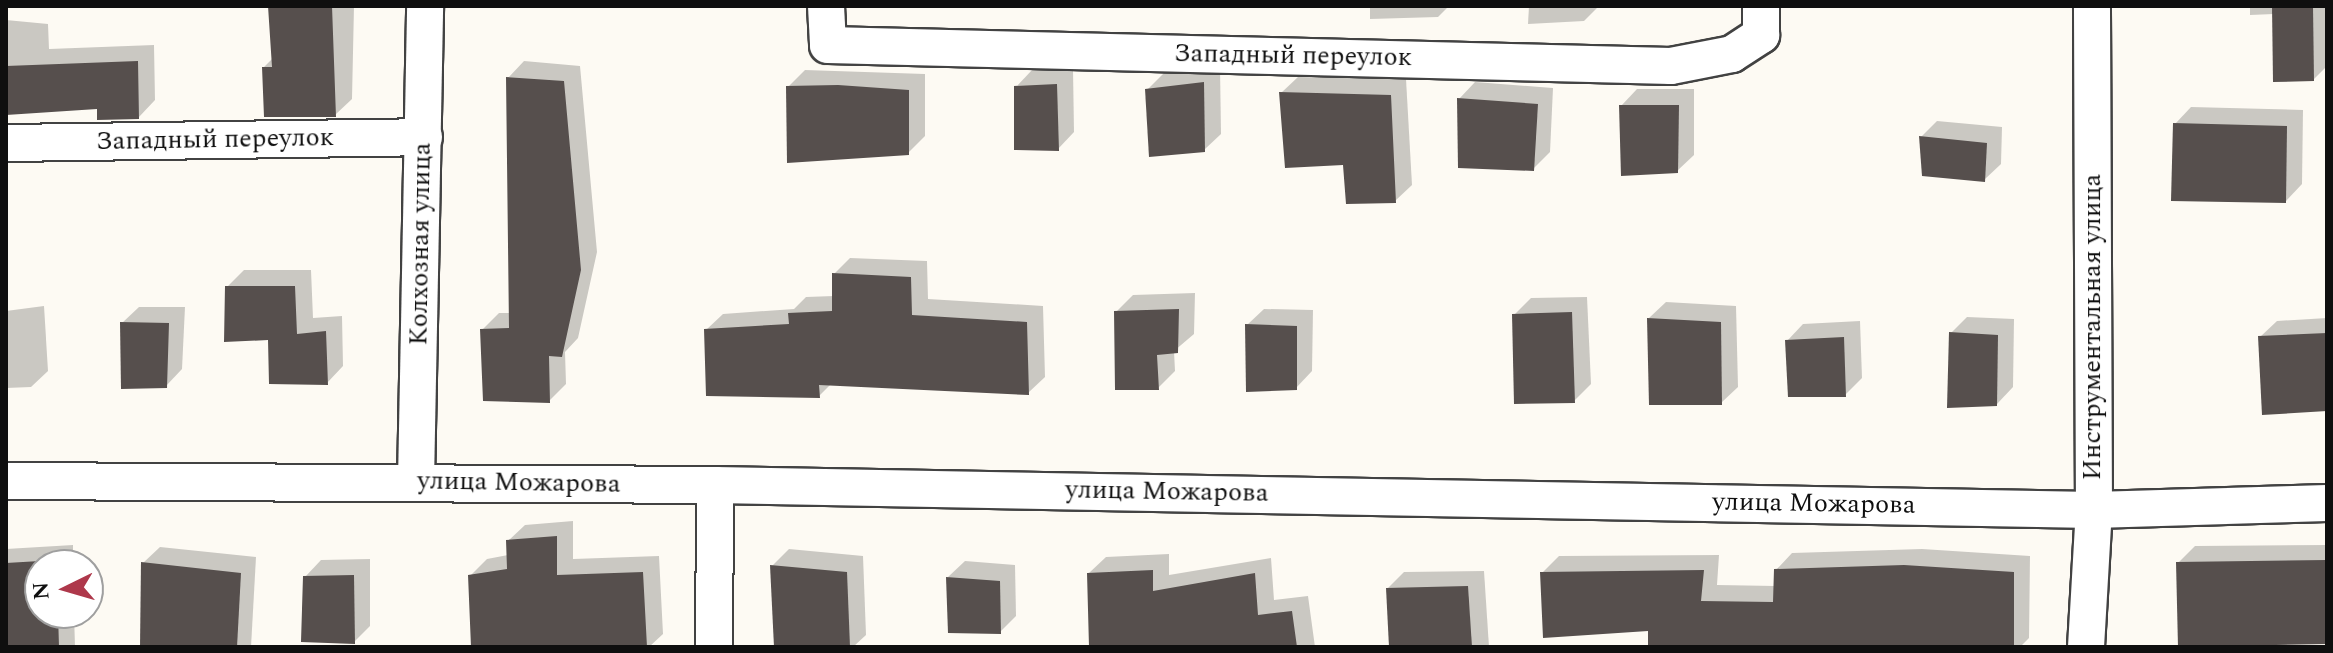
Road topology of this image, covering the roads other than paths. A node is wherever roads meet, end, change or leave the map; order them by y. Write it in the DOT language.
graph roads {
  1 [pos="425,6"];
  2 [pos="826,6"];
  3 [pos="1761,6"];
  4 [pos="2092,6"];
  5 [pos="424,137"];
  6 [pos="6,143"];
  7 [pos="6,481"];
  8 [pos="416,482"];
  9 [pos="715,485"];
  10 [pos="2327,503"];
  11 [pos="2094,510"];
  12 [pos="714,647"];
  13 [pos="2086,647"];
  1 -- 5 [label="street, Колхозная улица"];
  2 -- 3 [label="street, Западный переулок"];
  4 -- 11 [label="street, Инструментальная улица"];
  5 -- 6 [label="street, Западный переулок"];
  5 -- 8 [label="street, Колхозная улица"];
  7 -- 8 [label="street, улица Можарова"];
  8 -- 9 [label="street, улица Можарова"];
  9 -- 11 [label="street, улица Можарова"];
  9 -- 12 [label="street"];
  10 -- 11 [label="street, улица Можарова"];
  11 -- 13 [label="street, Инструментальная улица"];
}
